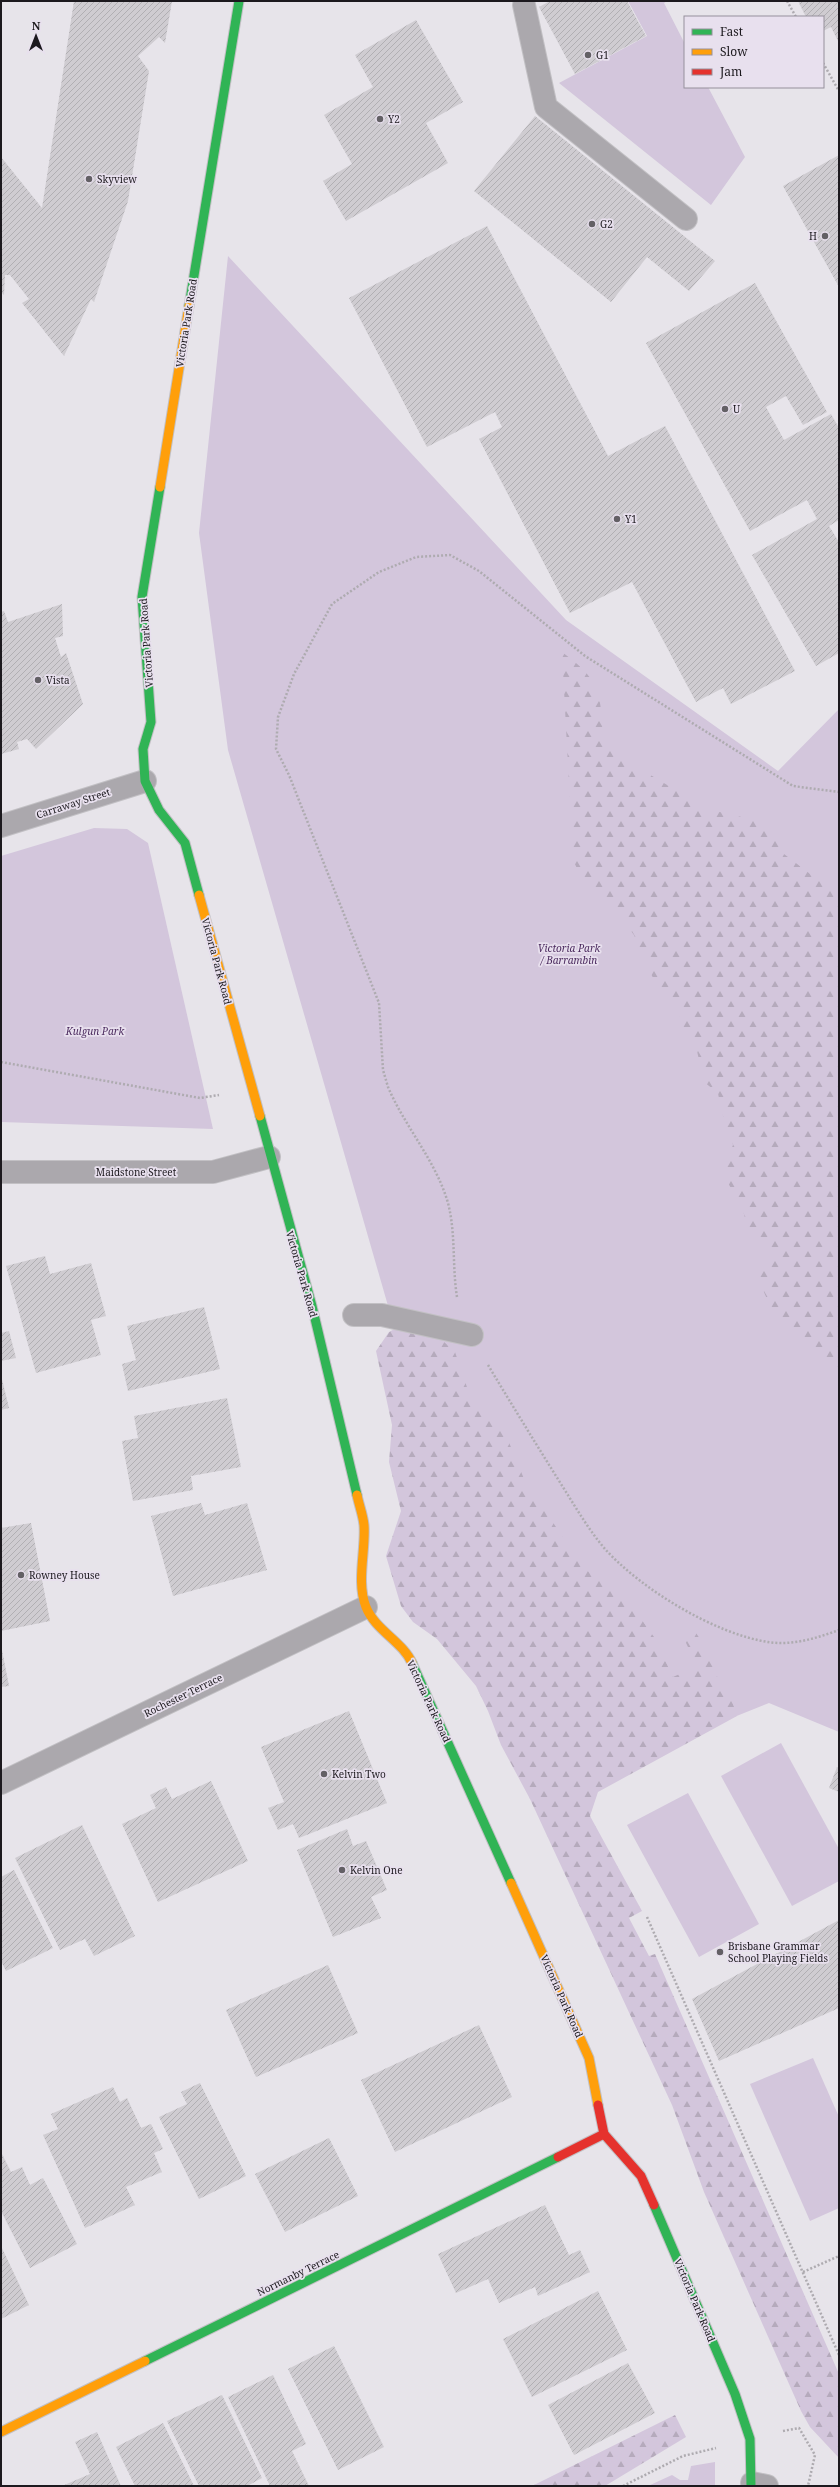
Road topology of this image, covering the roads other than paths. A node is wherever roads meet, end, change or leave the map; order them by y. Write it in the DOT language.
graph roads {
  1 [pos="239,1"];
  2 [pos="524,5"];
  3 [pos="686,219"];
  4 [pos="145,780"];
  5 [pos="1,826"];
  6 [pos="269,1157"];
  7 [pos="1,1172"];
  8 [pos="354,1315"];
  9 [pos="472,1335"];
  10 [pos="366,1607"];
  11 [pos="1,1783"];
  12 [pos="604,2134"];
  13 [pos="1,2432"];
  14 [pos="757,2485"];
  1 -- 4 [label="street, Victoria Park Road"];
  2 -- 3 [label="street"];
  4 -- 5 [label="street, Carraway Street"];
  4 -- 6 [label="street, Victoria Park Road"];
  6 -- 7 [label="street, Maidstone Street"];
  6 -- 10 [label="street, Victoria Park Road"];
  8 -- 9 [label="street"];
  10 -- 11 [label="street, Rochester Terrace"];
  10 -- 12 [label="street, Victoria Park Road"];
  12 -- 13 [label="street, Normanby Terrace"];
  12 -- 14 [label="street, Victoria Park Road"];
}
